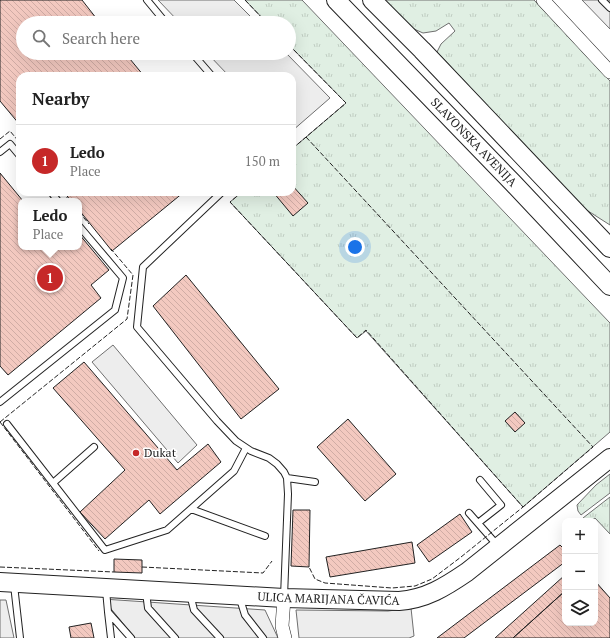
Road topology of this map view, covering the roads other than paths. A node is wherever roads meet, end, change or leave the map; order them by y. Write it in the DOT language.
graph roads {
  1 [pos="147,0"];
  2 [pos="336,0"];
  3 [pos="372,0"];
  4 [pos="543,0"];
  5 [pos="602,0"];
  6 [pos="610,8"];
  7 [pos="160,16"];
  8 [pos="198,60"];
  9 [pos="209,72"];
  10 [pos="610,72"];
  11 [pos="16,151"];
  12 [pos="0,152"];
  13 [pos="218,196"];
  14 [pos="82,230"];
  15 [pos="610,248"];
  16 [pos="610,286"];
  17 [pos="0,402"];
  18 [pos="7,424"];
  19 [pos="94,447"];
  20 [pos="246,448"];
  21 [pos="610,458"];
  22 [pos="287,478"];
  23 [pos="480,480"];
  24 [pos="315,482"];
  25 [pos="53,483"];
  26 [pos="191,509"];
  27 [pos="469,513"];
  28 [pos="478,523"];
  29 [pos="265,536"];
  30 [pos="499,547"];
  31 [pos="7,583"];
  32 [pos="106,588"];
  33 [pos="146,590"];
  34 [pos="189,593"];
  35 [pos="239,596"];
  36 [pos="284,598"];
  37 [pos="108,612"];
  38 [pos="20,638"];
  39 [pos="111,638"];
  40 [pos="131,638"];
  41 [pos="175,638"];
  42 [pos="220,638"];
  43 [pos="263,638"];
  44 [pos="285,638"];
  1 -- 7 [label="lane"];
  2 -- 16 [label="main road, SLAVONSKA AVENIJA"];
  3 -- 15 [label="main road"];
  4 -- 10 [label="street"];
  5 -- 6 [label="lane"];
  8 -- 9 [label="lane"];
  11 -- 12 [label="lane"];
  13 -- 20 [label="lane"];
  14 -- 17 [label="lane"];
  18 -- 25 [label="lane"];
  19 -- 25 [label="lane"];
  20 -- 22 [label="lane"];
  20 -- 26 [label="lane"];
  21 -- 30 [label="main road, ULICA MARIJANA ČAVIĆA"];
  22 -- 24 [label="lane"];
  22 -- 36 [label="lane"];
  23 -- 28 [label="lane"];
  25 -- 26 [label="lane"];
  26 -- 29 [label="lane"];
  27 -- 28 [label="lane"];
  28 -- 30 [label="lane"];
  30 -- 36 [label="main road, ULICA MARIJANA ČAVIĆA"];
  31 -- 32 [label="main road, ULICA MARIJANA ČAVIĆA"];
  31 -- 38 [label="lane"];
  32 -- 33 [label="main road, ULICA MARIJANA ČAVIĆA"];
  32 -- 37 [label="lane"];
  33 -- 34 [label="main road, ULICA MARIJANA ČAVIĆA"];
  33 -- 41 [label="lane"];
  34 -- 35 [label="main road, ULICA MARIJANA ČAVIĆA"];
  34 -- 42 [label="lane"];
  35 -- 36 [label="main road, ULICA MARIJANA ČAVIĆA"];
  35 -- 43 [label="lane"];
  36 -- 44 [label="street"];
  37 -- 39 [label="lane"];
  37 -- 40 [label="lane"];
}
